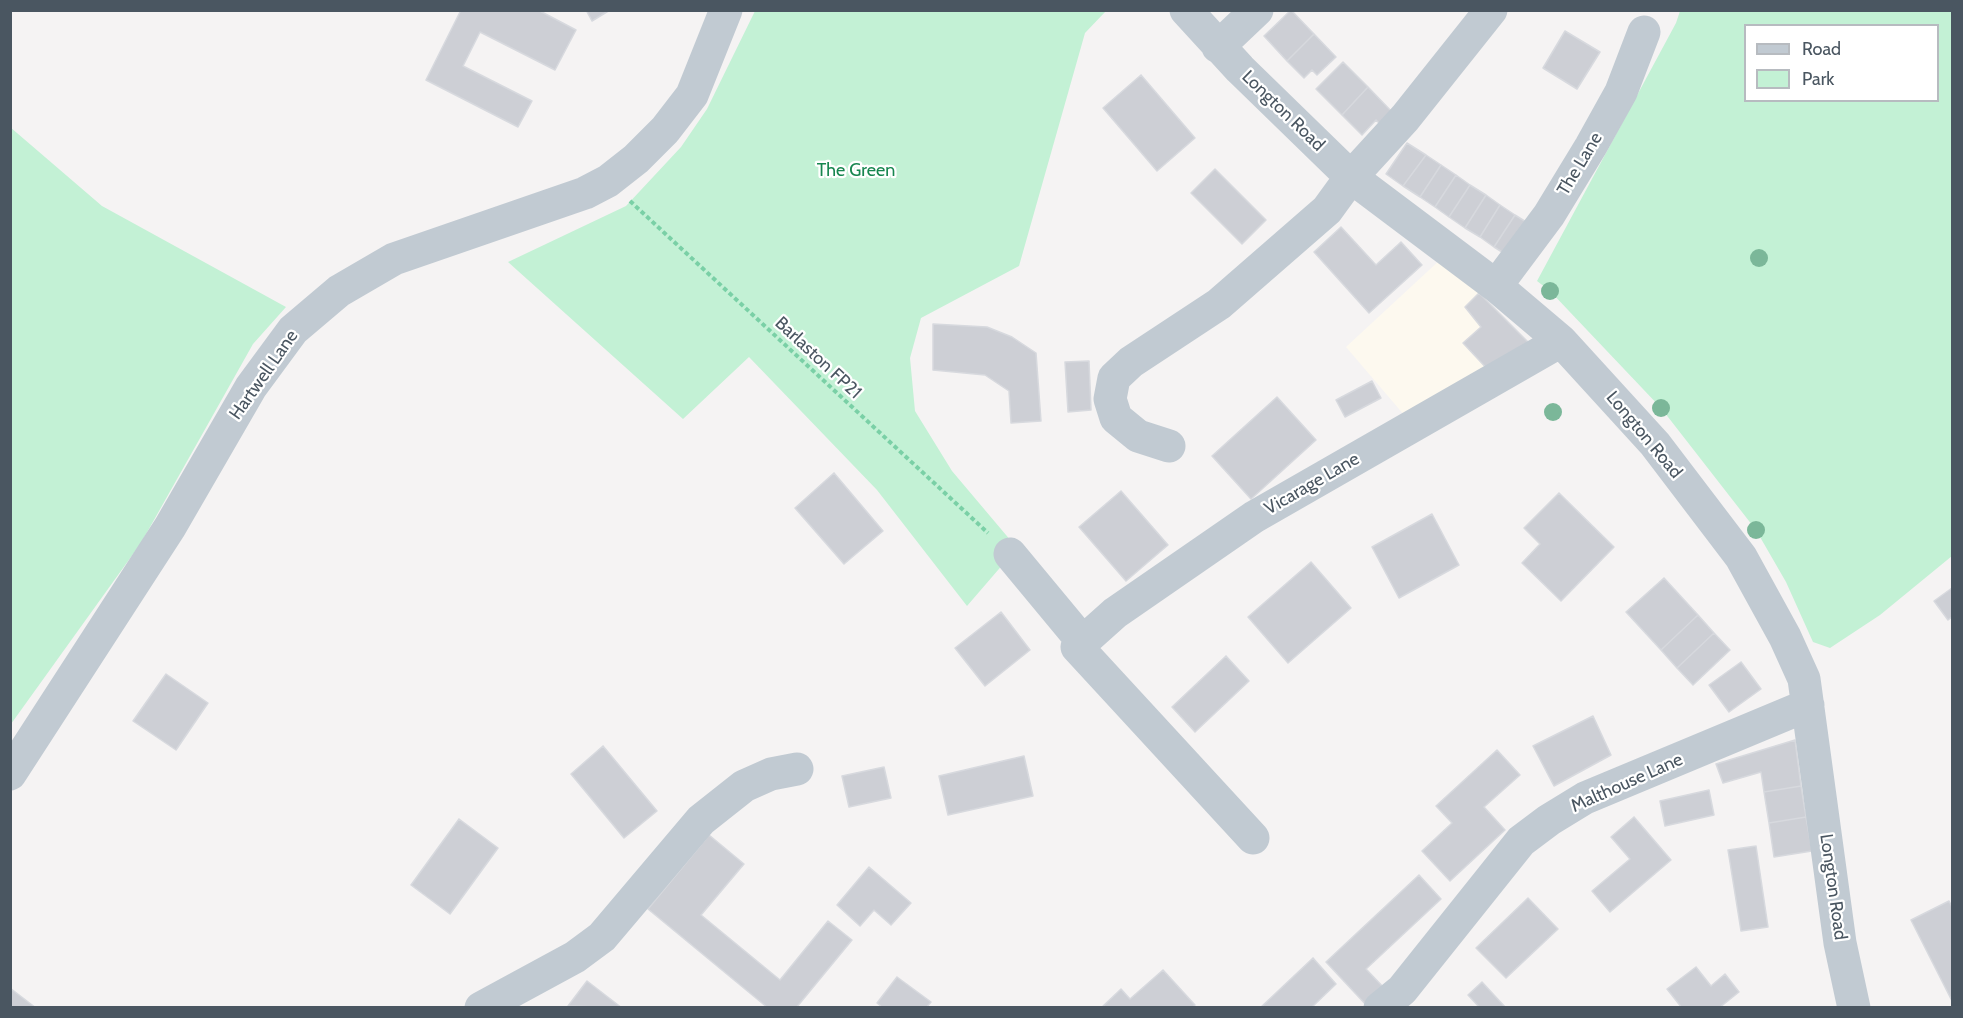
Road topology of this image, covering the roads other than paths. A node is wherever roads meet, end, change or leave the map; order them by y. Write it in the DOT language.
graph roads {
  1 [pos="726,10"];
  2 [pos="1186,10"];
  3 [pos="1257,10"];
  4 [pos="1491,10"];
  5 [pos="1644,32"];
  6 [pos="1218,47"];
  7 [pos="1351,177"];
  8 [pos="1496,286"];
  9 [pos="1561,341"];
  10 [pos="1169,446"];
  11 [pos="1010,554"];
  12 [pos="1080,645"];
  13 [pos="1808,705"];
  14 [pos="797,768"];
  15 [pos="10,774"];
  16 [pos="1253,838"];
  17 [pos="481,1008"];
  18 [pos="1380,1008"];
  19 [pos="1854,1008"];
  1 -- 15 [label="street, Hartwell Lane"];
  2 -- 6 [label="street, Longton Road"];
  3 -- 6 [label="street"];
  4 -- 7 [label="street"];
  5 -- 8 [label="street, The Lane"];
  6 -- 7 [label="street, Longton Road"];
  7 -- 8 [label="street, Longton Road"];
  7 -- 10 [label="street"];
  8 -- 9 [label="street, Longton Road"];
  9 -- 12 [label="street, Vicarage Lane"];
  9 -- 13 [label="street, Longton Road"];
  11 -- 12 [label="street"];
  12 -- 16 [label="street"];
  13 -- 18 [label="street, Malthouse Lane"];
  13 -- 19 [label="street, Longton Road"];
  14 -- 17 [label="street"];
}
